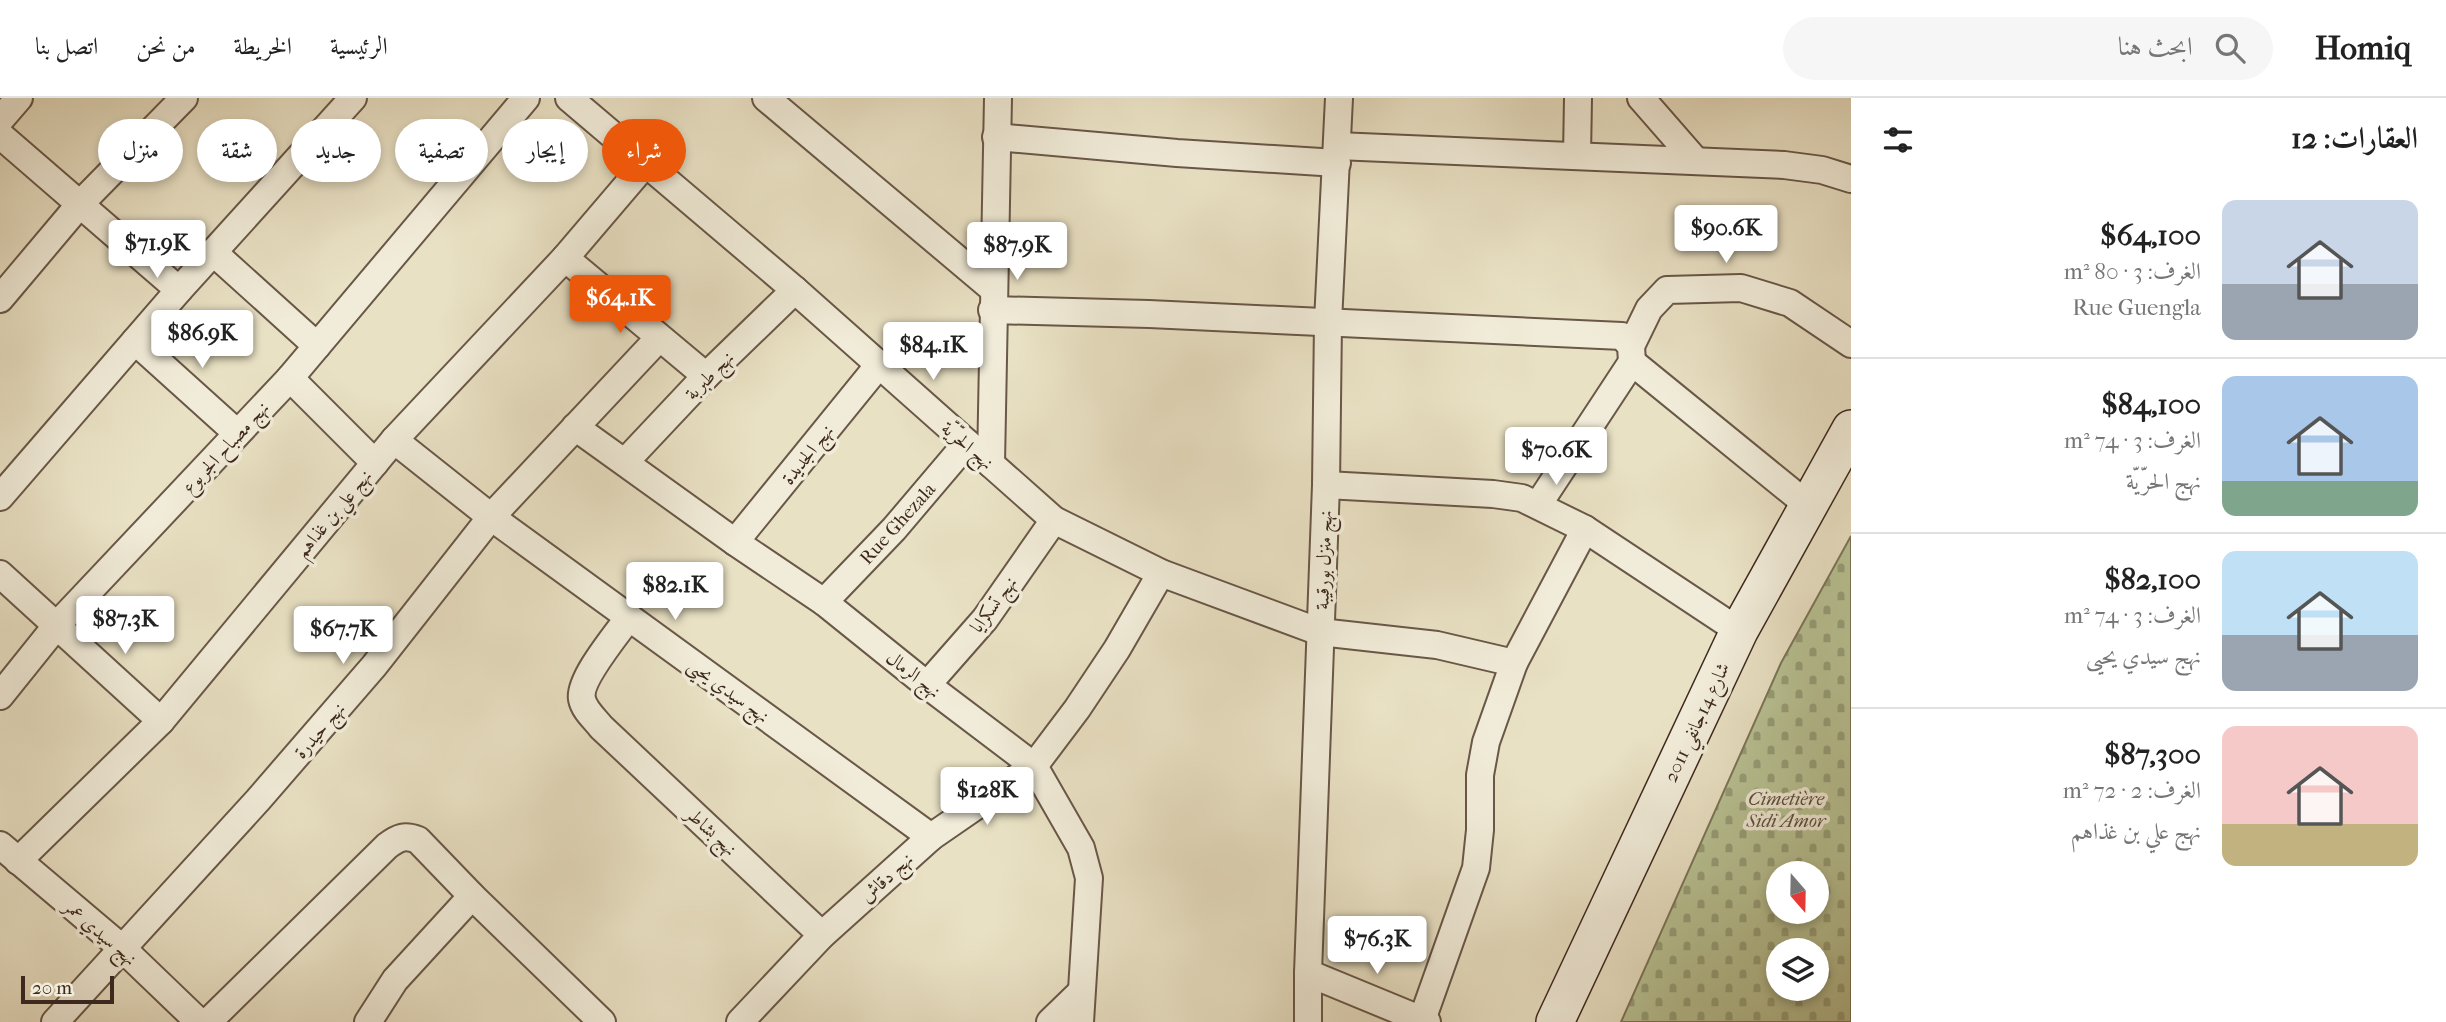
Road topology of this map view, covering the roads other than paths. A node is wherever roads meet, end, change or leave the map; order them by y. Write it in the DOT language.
graph roads {
  1 [pos="19,98"];
  2 [pos="184,98"];
  3 [pos="353,98"];
  4 [pos="526,98"];
  5 [pos="569,98"];
  6 [pos="766,98"];
  7 [pos="998,98"];
  8 [pos="1339,98"];
  9 [pos="1578,98"];
  10 [pos="1641,98"];
  11 [pos="0,120"];
  12 [pos="602,126"];
  13 [pos="0,135"];
  14 [pos="996,137"];
  15 [pos="1337,155"];
  16 [pos="1577,156"];
  17 [pos="1696,161"];
  18 [pos="1851,180"];
  19 [pos="630,182"];
  20 [pos="668,182"];
  21 [pos="80,204"];
  22 [pos="213,253"];
  23 [pos="565,258"];
  24 [pos="179,290"];
  25 [pos="795,290"];
  26 [pos="0,299"];
  27 [pos="993,300"];
  28 [pos="1328,322"];
  29 [pos="659,338"];
  30 [pos="135,341"];
  31 [pos="1851,344"];
  32 [pos="317,346"];
  33 [pos="1632,354"];
  34 [pos="878,366"];
  35 [pos="706,376"];
  36 [pos="290,378"];
  37 [pos="575,427"];
  38 [pos="1851,429"];
  39 [pos="237,433"];
  40 [pos="394,440"];
  41 [pos="967,443"];
  42 [pos="625,462"];
  43 [pos="375,463"];
  44 [pos="991,464"];
  45 [pos="1326,485"];
  46 [pos="0,497"];
  47 [pos="1538,505"];
  48 [pos="1809,506"];
  49 [pos="491,517"];
  50 [pos="1054,520"];
  51 [pos="1585,529"];
  52 [pos="735,542"];
  53 [pos="1161,573"];
  54 [pos="0,574"];
  55 [pos="824,602"];
  56 [pos="629,617"];
  57 [pos="57,625"];
  58 [pos="1739,631"];
  59 [pos="1320,632"];
  60 [pos="1514,663"];
  61 [pos="927,685"];
  62 [pos="0,696"];
  63 [pos="161,721"];
  64 [pos="1034,766"];
  65 [pos="931,837"];
  66 [pos="9,853"];
  67 [pos="472,896"];
  68 [pos="822,935"];
  69 [pos="123,949"];
  70 [pos="1308,973"];
  71 [pos="1081,992"];
  72 [pos="1424,1021"];
  73 [pos="55,1022"];
  74 [pos="199,1022"];
  75 [pos="208,1022"];
  76 [pos="368,1022"];
  77 [pos="602,1022"];
  78 [pos="740,1022"];
  79 [pos="1050,1022"];
  80 [pos="1080,1022"];
  81 [pos="1308,1022"];
  82 [pos="1555,1022"];
  1 -- 11 [label="street"];
  2 -- 21 [label="street"];
  3 -- 22 [label="street"];
  4 -- 32 [label="street, نهج مصباح الجربوع"];
  5 -- 12 [label="street, نهج الحرّيّة"];
  6 -- 27 [label="street"];
  7 -- 14 [label="street"];
  8 -- 15 [label="street, نهج منزل بورقيبة"];
  9 -- 16 [label="street"];
  10 -- 17 [label="street"];
  13 -- 21 [label="street"];
  14 -- 15 [label="street"];
  14 -- 27 [label="street"];
  15 -- 16 [label="street"];
  15 -- 28 [label="street, نهج منزل بورقيبة"];
  16 -- 17 [label="street"];
  17 -- 18 [label="street"];
  19 -- 23 [label="street, نهج علي بن غذاهم"];
  20 -- 25 [label="street, نهج الحرّيّة"];
  21 -- 24 [label="street"];
  21 -- 26 [label="street"];
  22 -- 24 [label="street"];
  22 -- 32 [label="street"];
  23 -- 29 [label="street"];
  23 -- 40 [label="street, نهج علي بن غذاهم"];
  24 -- 30 [label="street"];
  25 -- 34 [label="street, نهج الحرّيّة"];
  25 -- 35 [label="street, نهج طبربة"];
  27 -- 28 [label="street"];
  27 -- 44 [label="street"];
  28 -- 33 [label="street"];
  28 -- 45 [label="street, نهج منزل بورقيبة"];
  29 -- 35 [label="street"];
  29 -- 37 [label="street, نهج حيدرة"];
  30 -- 39 [label="street"];
  30 -- 46 [label="street"];
  31 -- 33 [label="street"];
  32 -- 36 [label="street, نهج مصباح الجربوع"];
  33 -- 47 [label="street"];
  33 -- 48 [label="street"];
  34 -- 41 [label="street, نهج الحرّيّة"];
  34 -- 52 [label="street, نهج الجديدة"];
  35 -- 42 [label="street, نهج طبربة"];
  36 -- 39 [label="street, نهج مصباح الجربوع"];
  36 -- 43 [label="street"];
  37 -- 42 [label="street, نهج الرمال"];
  37 -- 49 [label="street, نهج حيدرة"];
  38 -- 48 [label="street, شارع 14جانفي 2011"];
  39 -- 57 [label="street, نهج مصباح الجربوع"];
  40 -- 43 [label="street, نهج علي بن غذاهم"];
  40 -- 49 [label="street, نهج سيدي يحيى"];
  41 -- 44 [label="street, نهج الحرّيّة"];
  41 -- 55 [label="street, Rue Ghezala"];
  42 -- 52 [label="street, نهج الرمال"];
  43 -- 63 [label="street, نهج علي بن غذاهم"];
  44 -- 50 [label="street, نهج الحرّيّة"];
  45 -- 47 [label="street"];
  45 -- 59 [label="street, نهج منزل بورقيبة"];
  47 -- 51 [label="street"];
  48 -- 58 [label="street, شارع 14جانفي 2011"];
  49 -- 56 [label="street, نهج سيدي يحيى"];
  49 -- 69 [label="street, نهج حيدرة"];
  50 -- 53 [label="street, نهج الحرّيّة"];
  50 -- 61 [label="street, نهج تسكرايا"];
  51 -- 58 [label="street"];
  51 -- 60 [label="street"];
  52 -- 55 [label="street, نهج الرمال"];
  53 -- 59 [label="street, نهج الحرّيّة"];
  53 -- 64 [label="street, نهج دقاش"];
  54 -- 57 [label="street"];
  55 -- 61 [label="street, نهج الرمال"];
  56 -- 65 [label="street, نهج سيدي يحيى"];
  56 -- 68 [label="street, نهج بشاطر"];
  57 -- 62 [label="street, نهج مصباح الجربوع"];
  57 -- 63 [label="street"];
  58 -- 82 [label="street, شارع 14جانفي 2011"];
  59 -- 60 [label="street, نهج الحرّيّة"];
  59 -- 70 [label="street, نهج منزل بورقيبة"];
  60 -- 72 [label="street"];
  61 -- 64 [label="street, نهج الرمال"];
  63 -- 66 [label="street, نهج علي بن غذاهم"];
  64 -- 65 [label="street, نهج دقاش"];
  64 -- 71 [label="street, نهج الرمال"];
  65 -- 68 [label="street, نهج دقاش"];
  66 -- 69 [label="street, نهج سيدي عمر"];
  67 -- 75 [label="street"];
  67 -- 76 [label="street"];
  67 -- 77 [label="street"];
  68 -- 78 [label="street, نهج دقاش"];
  69 -- 73 [label="street, نهج حيدرة"];
  69 -- 74 [label="street, نهج سيدي عمر"];
  70 -- 72 [label="street"];
  70 -- 81 [label="street, نهج منزل بورقيبة"];
  71 -- 79 [label="street"];
  71 -- 80 [label="street, نهج الرمال"];
}
